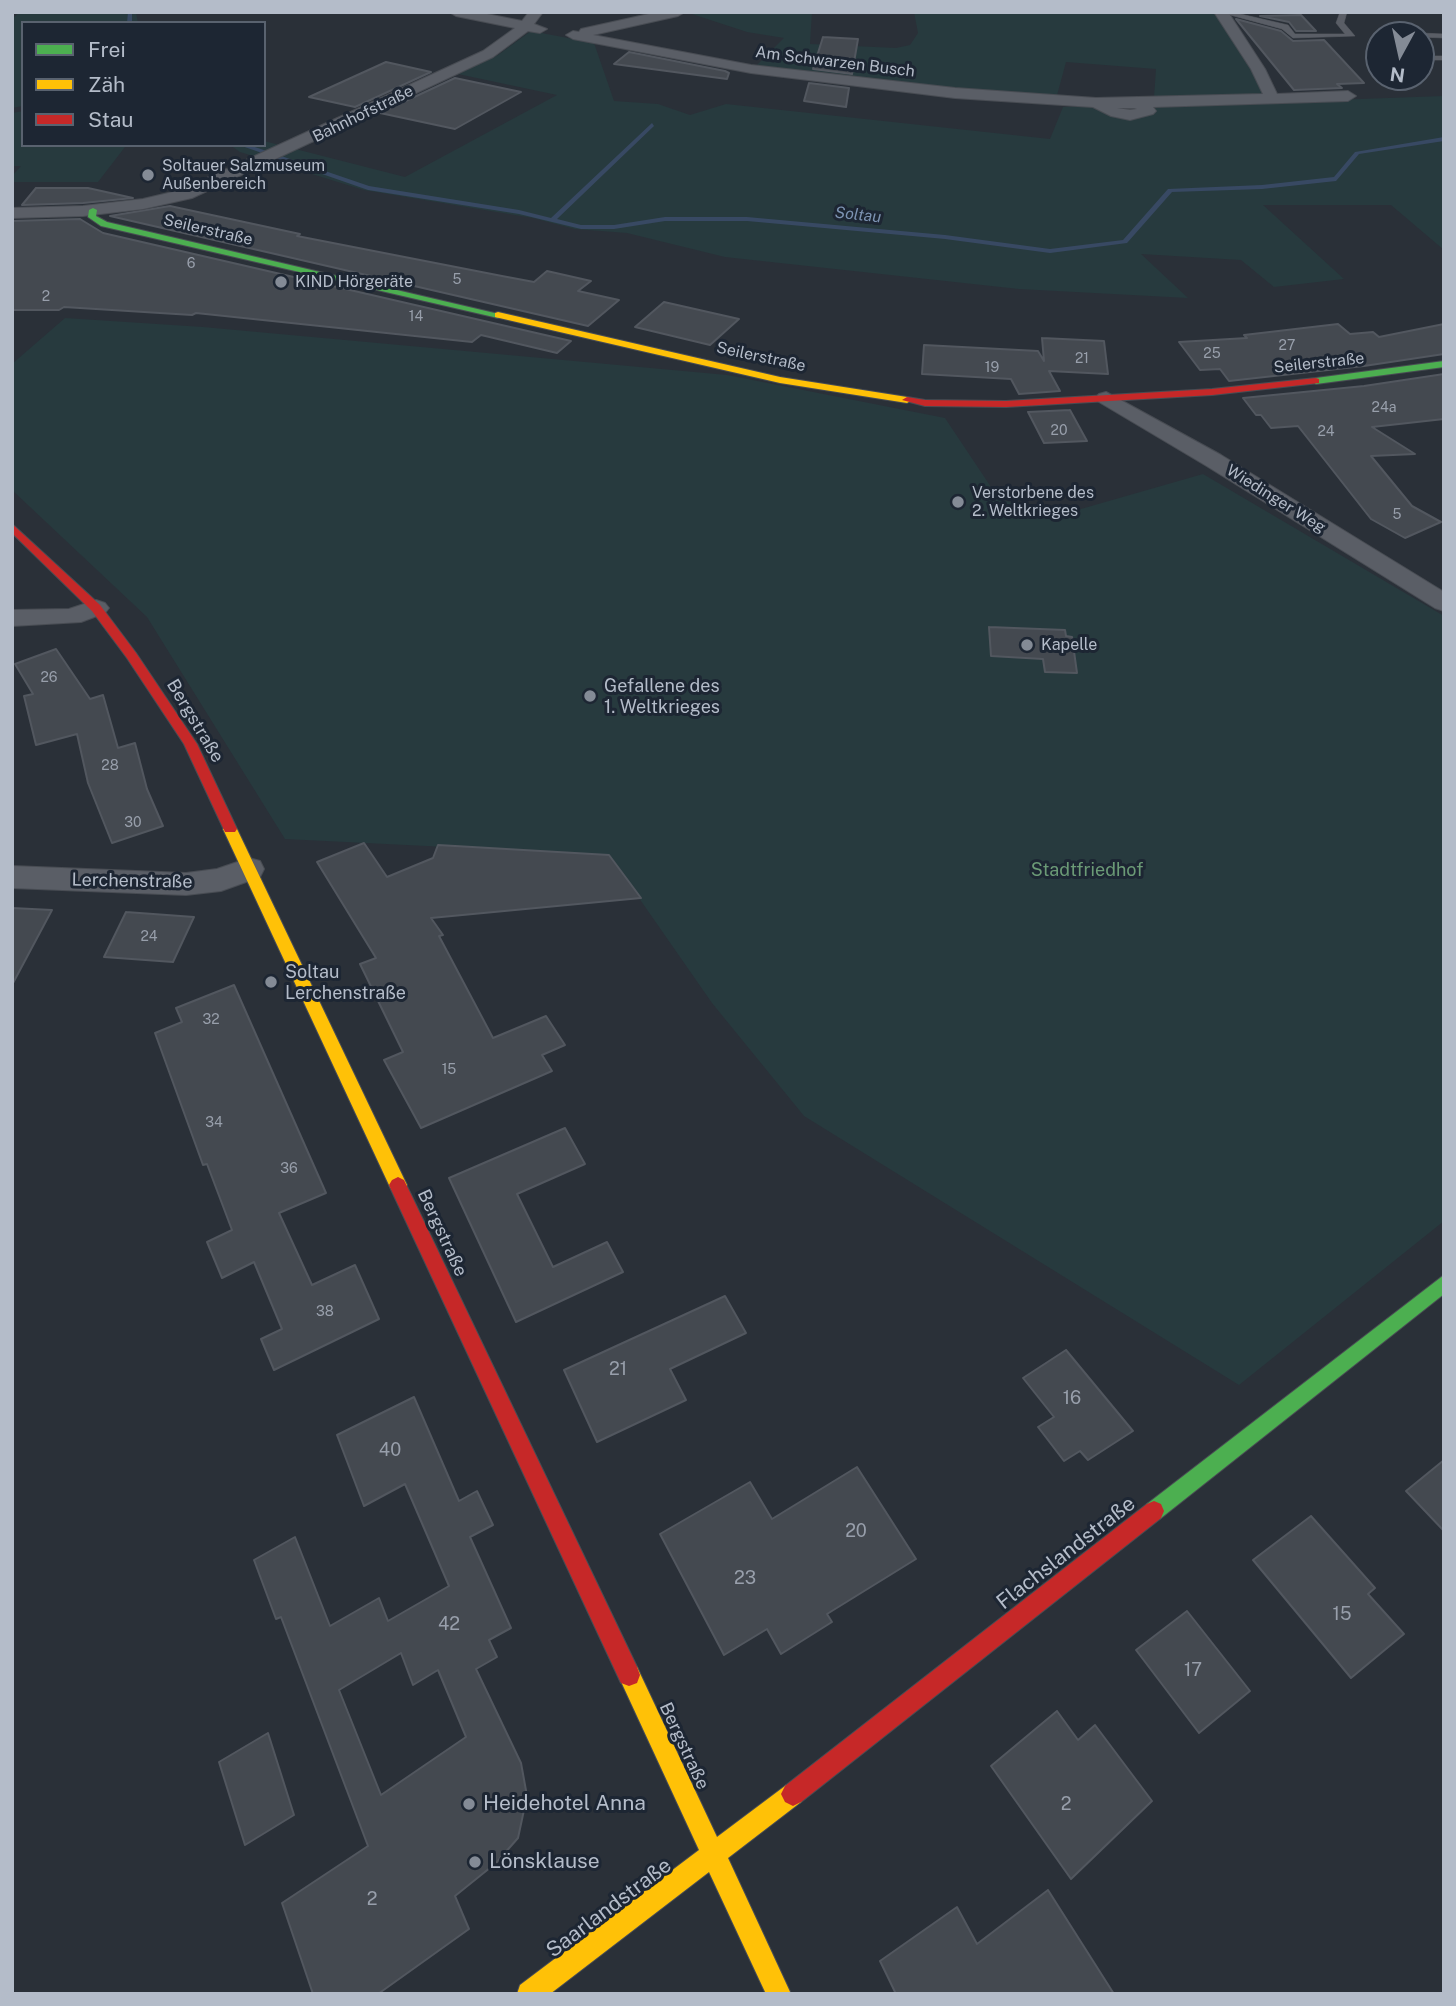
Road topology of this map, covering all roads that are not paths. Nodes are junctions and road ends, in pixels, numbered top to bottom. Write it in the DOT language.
graph roads {
  1 [pos="456,12"];
  2 [pos="536,12"];
  3 [pos="678,12"];
  4 [pos="1222,12"];
  5 [pos="1344,12"];
  6 [pos="526,26"];
  7 [pos="562,33"];
  8 [pos="1348,96"];
  9 [pos="1272,99"];
  10 [pos="93,210"];
  11 [pos="12,213"];
  12 [pos="1444,364"];
  13 [pos="1106,398"];
  14 [pos="12,527"];
  15 [pos="1444,603"];
  16 [pos="96,608"];
  17 [pos="12,618"];
  18 [pos="249,869"];
  19 [pos="12,877"];
  20 [pos="1444,1283"];
  21 [pos="714,1856"];
  22 [pos="529,1994"];
  23 [pos="779,1994"];
  1 -- 6 [label="street, Am Schwarzen Busch"];
  2 -- 6 [label="street, Bahnhofstraße"];
  3 -- 7 [label="street"];
  4 -- 5 [label="lane"];
  4 -- 9 [label="street"];
  6 -- 7 [label="street, Am Schwarzen Busch"];
  6 -- 10 [label="street, Bahnhofstraße"];
  7 -- 9 [label="street, Am Schwarzen Busch"];
  8 -- 9 [label="street, Am Schwarzen Busch"];
  10 -- 11 [label="street, Bahnhofstraße"];
  10 -- 13 [label="street, Seilerstraße"];
  12 -- 13 [label="street, Seilerstraße"];
  13 -- 15 [label="street, Wiedinger Weg"];
  14 -- 16 [label="street, Bergstraße"];
  16 -- 17 [label="street"];
  16 -- 18 [label="street, Bergstraße"];
  18 -- 19 [label="street, Lerchenstraße"];
  18 -- 21 [label="street, Bergstraße"];
  20 -- 21 [label="street, Flachslandstraße"];
  21 -- 22 [label="street, Saarlandstraße"];
  21 -- 23 [label="street, Bergstraße"];
}
